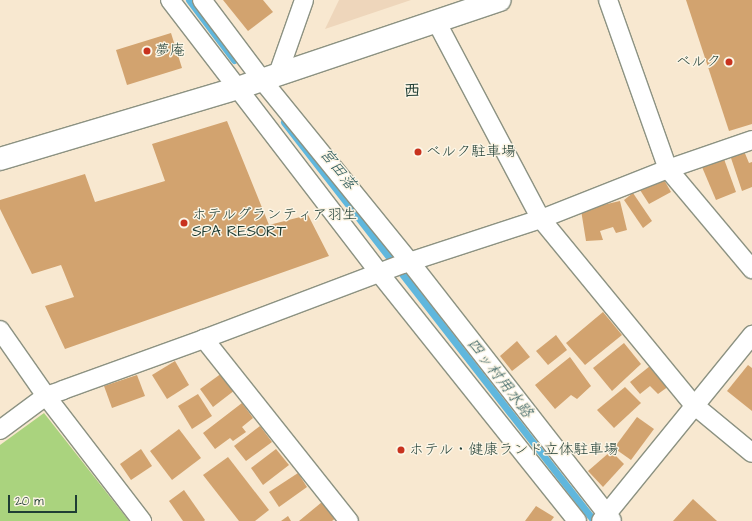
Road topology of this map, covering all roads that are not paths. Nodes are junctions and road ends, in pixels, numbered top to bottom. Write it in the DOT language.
graph roads {
  1 [pos="170,0"];
  2 [pos="202,0"];
  3 [pos="304,0"];
  4 [pos="500,0"];
  5 [pos="608,0"];
  6 [pos="436,22"];
  7 [pos="270,77"];
  8 [pos="238,88"];
  9 [pos="752,140"];
  10 [pos="0,159"];
  11 [pos="668,169"];
  12 [pos="541,219"];
  13 [pos="396,267"];
  14 [pos="752,269"];
  15 [pos="0,330"];
  16 [pos="752,334"];
  17 [pos="204,339"];
  18 [pos="46,396"];
  19 [pos="694,405"];
  20 [pos="0,430"];
  21 [pos="752,453"];
  22 [pos="606,519"];
  23 [pos="142,521"];
  24 [pos="349,521"];
  25 [pos="577,521"];
  1 -- 8 [label="street"];
  2 -- 7 [label="street"];
  3 -- 7 [label="street"];
  4 -- 6 [label="street"];
  5 -- 11 [label="street"];
  6 -- 7 [label="street"];
  6 -- 12 [label="street"];
  7 -- 8 [label="street"];
  7 -- 13 [label="street"];
  8 -- 10 [label="street"];
  8 -- 13 [label="street"];
  9 -- 11 [label="street"];
  11 -- 12 [label="street"];
  11 -- 14 [label="street"];
  12 -- 13 [label="street"];
  12 -- 19 [label="street"];
  13 -- 17 [label="street"];
  13 -- 22 [label="street"];
  13 -- 25 [label="street"];
  15 -- 18 [label="street"];
  16 -- 19 [label="street"];
  17 -- 18 [label="street"];
  17 -- 24 [label="street"];
  18 -- 20 [label="street"];
  18 -- 23 [label="street"];
  19 -- 21 [label="street"];
  19 -- 22 [label="street"];
}
